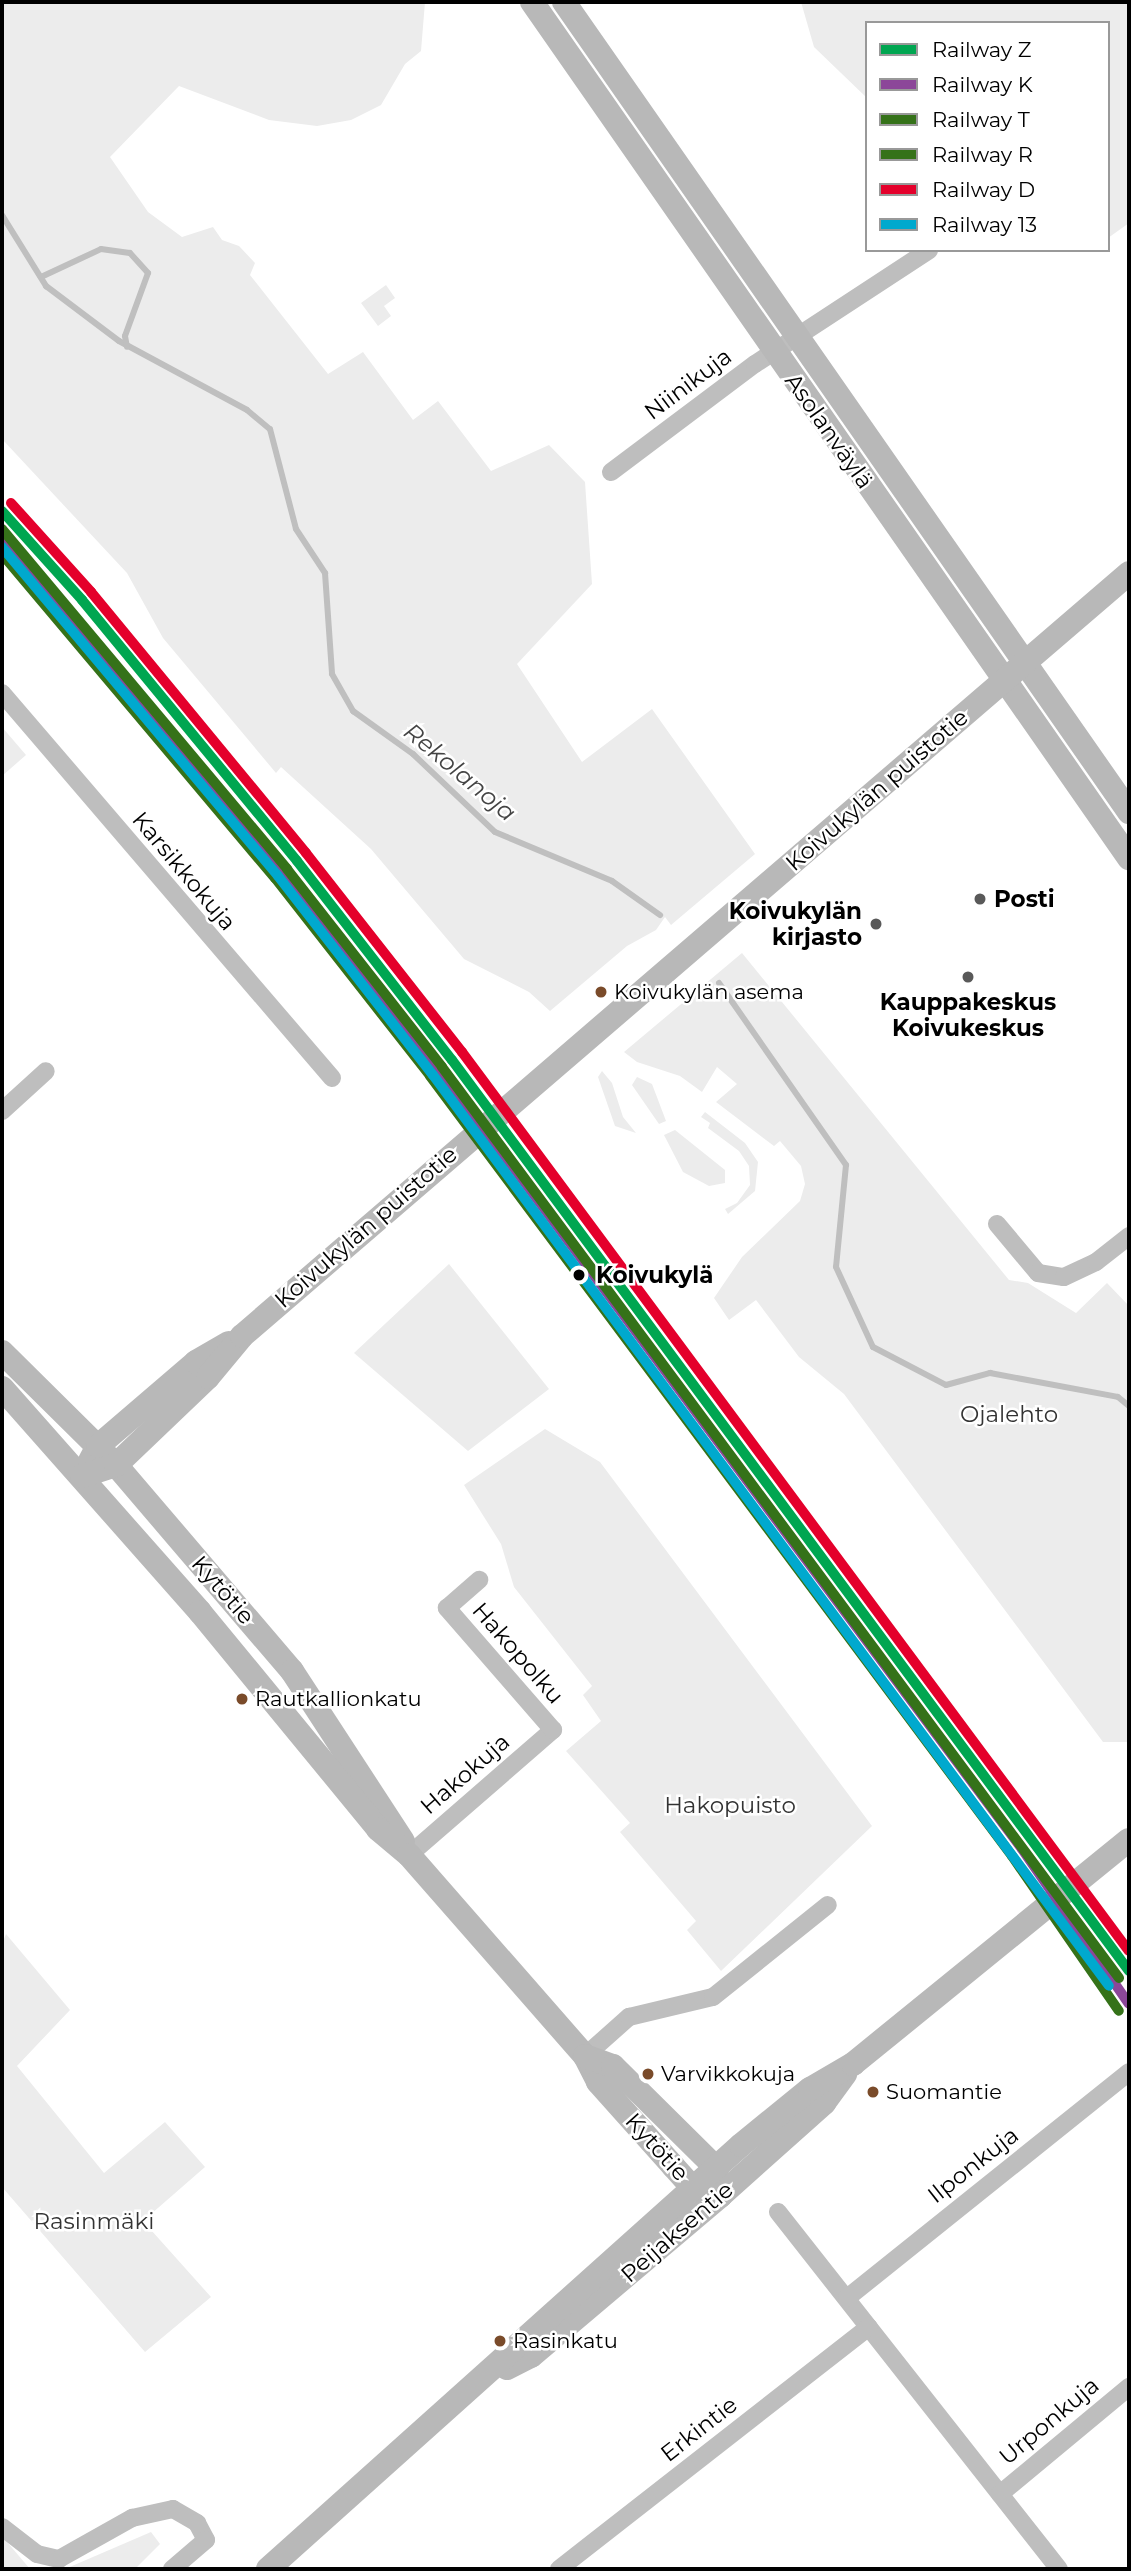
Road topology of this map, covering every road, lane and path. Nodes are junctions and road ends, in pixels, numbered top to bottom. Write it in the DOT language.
graph roads {
  1 [pos="531,2"];
  2 [pos="564,2"];
  3 [pos="926,252"];
  4 [pos="798,339"];
  5 [pos="774,354"];
  6 [pos="611,472"];
  7 [pos="1129,573"];
  8 [pos="1025,663"];
  9 [pos="1004,681"];
  10 [pos="2,693"];
  11 [pos="1129,812"];
  12 [pos="1129,858"];
  13 [pos="46,1071"];
  14 [pos="332,1078"];
  15 [pos="2,1111"];
  16 [pos="996,1224"];
  17 [pos="1129,1236"];
  18 [pos="242,1336"];
  19 [pos="2,1352"];
  20 [pos="2,1388"];
  21 [pos="98,1446"];
  22 [pos="116,1465"];
  23 [pos="82,1476"];
  24 [pos="479,1580"];
  25 [pos="553,1731"];
  26 [pos="1129,1840"];
  27 [pos="409,1855"];
  28 [pos="828,1905"];
  29 [pos="585,2056"];
  30 [pos="849,2067"];
  31 [pos="1129,2072"];
  32 [pos="716,2168"];
  33 [pos="694,2189"];
  34 [pos="720,2196"];
  35 [pos="778,2212"];
  36 [pos="847,2298"];
  37 [pos="869,2327"];
  38 [pos="488,2377"];
  39 [pos="1129,2386"];
  40 [pos="1000,2494"];
  41 [pos="2,2527"];
  42 [pos="172,2569"];
  43 [pos="268,2569"];
  44 [pos="559,2569"];
  45 [pos="1059,2569"];
  1 -- 5 [label="main road, Asolanväylä"];
  2 -- 4 [label="main road, Asolanväylä"];
  3 -- 4 [label="street, Niinikuja"];
  4 -- 5 [label="street, Niinikuja"];
  4 -- 8 [label="main road, Asolanväylä"];
  5 -- 6 [label="street, Niinikuja"];
  5 -- 9 [label="main road, Asolanväylä"];
  7 -- 8 [label="main road, Koivukylän puistotie"];
  8 -- 9 [label="main road, Koivukylän puistotie"];
  8 -- 11 [label="main road, Asolanväylä"];
  9 -- 12 [label="main road, Asolanväylä"];
  9 -- 18 [label="main road, Koivukylän puistotie"];
  10 -- 14 [label="street, Karsikkokuja"];
  13 -- 15 [label="street"];
  16 -- 17 [label="street"];
  18 -- 21 [label="main road, Koivukylän puistotie"];
  18 -- 22 [label="main road, Koivukylän puistotie"];
  19 -- 21 [label="main road, Kytötie"];
  20 -- 23 [label="main road, Kytötie"];
  21 -- 22 [label="main road, Kytötie"];
  21 -- 23 [label="main road, Koivukylän puistotie"];
  22 -- 23 [label="main road, Koivukylän puistotie"];
  22 -- 27 [label="main road, Kytötie"];
  23 -- 27 [label="main road, Kytötie"];
  24 -- 25 [label="street, Hakopolku"];
  25 -- 27 [label="street, Hakokuja"];
  26 -- 30 [label="main road, Peijaksentie"];
  27 -- 29 [label="main road, Kytötie"];
  28 -- 29 [label="street"];
  29 -- 32 [label="main road, Kytötie"];
  29 -- 33 [label="main road, Kytötie"];
  30 -- 32 [label="main road, Peijaksentie"];
  30 -- 34 [label="main road, Peijaksentie"];
  31 -- 36 [label="street, Ilponkuja"];
  32 -- 33 [label="main road, Peijaksentie"];
  32 -- 34 [label="main road, Kytötie"];
  33 -- 34 [label="main road, Kytötie"];
  33 -- 38 [label="main road, Peijaksentie"];
  34 -- 38 [label="main road, Peijaksentie"];
  35 -- 36 [label="street"];
  36 -- 37 [label="street"];
  37 -- 40 [label="street"];
  37 -- 44 [label="street, Erkintie"];
  38 -- 43 [label="main road, Peijaksentie"];
  39 -- 40 [label="street, Urponkuja"];
  40 -- 45 [label="street"];
  41 -- 42 [label="street"];
}
